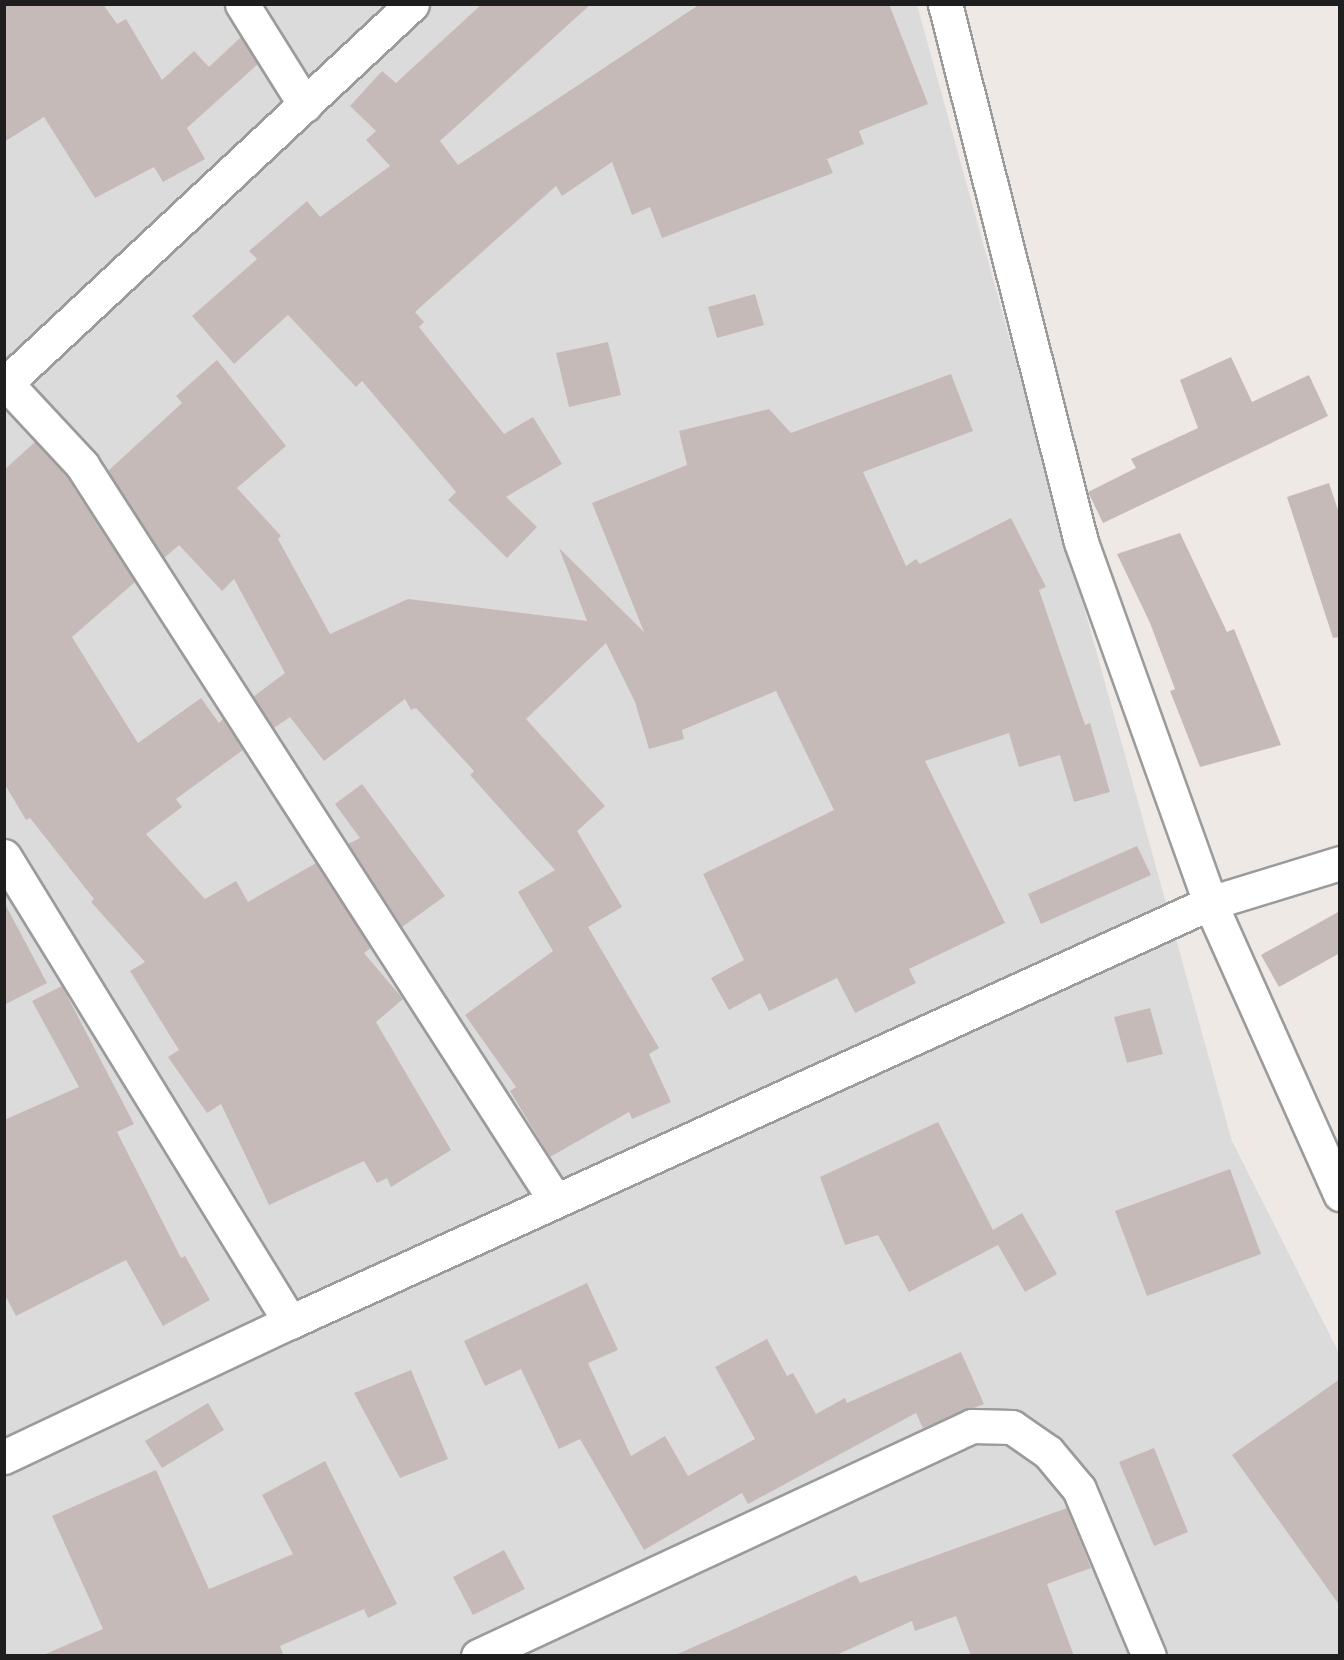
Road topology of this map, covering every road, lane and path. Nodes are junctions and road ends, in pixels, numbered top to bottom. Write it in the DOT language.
graph roads {
  1 [pos="242,4"];
  2 [pos="412,4"];
  3 [pos="945,4"];
  4 [pos="305,105"];
  5 [pos="5,383"];
  6 [pos="4,856"];
  7 [pos="1340,863"];
  8 [pos="1210,903"];
  9 [pos="1340,1194"];
  10 [pos="555,1200"];
  11 [pos="290,1322"];
  12 [pos="4,1457"];
  13 [pos="478,1656"];
  14 [pos="1149,1656"];
  1 -- 4 [label="street"];
  2 -- 4 [label="street"];
  3 -- 8 [label="street"];
  4 -- 5 [label="street"];
  5 -- 10 [label="street"];
  6 -- 11 [label="street"];
  7 -- 8 [label="street"];
  8 -- 9 [label="street"];
  8 -- 10 [label="street"];
  10 -- 11 [label="street"];
  11 -- 12 [label="street"];
  13 -- 14 [label="street"];
}
